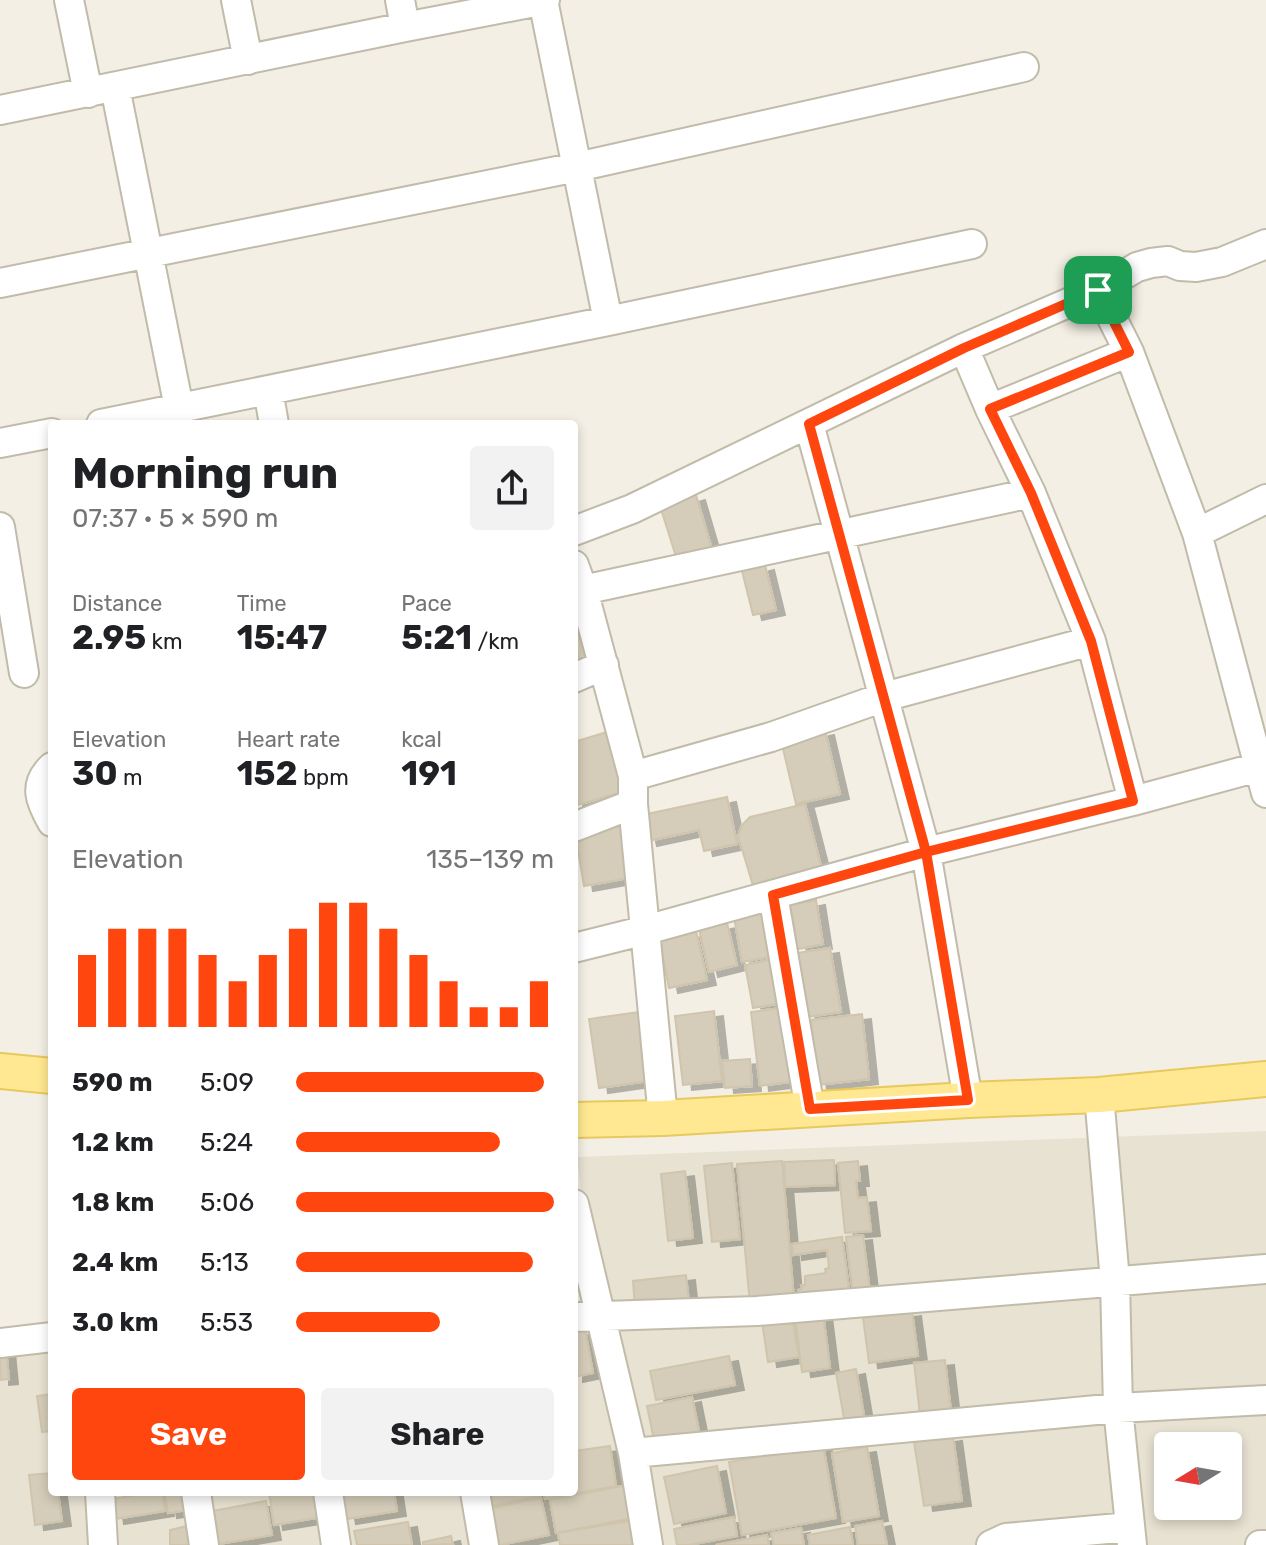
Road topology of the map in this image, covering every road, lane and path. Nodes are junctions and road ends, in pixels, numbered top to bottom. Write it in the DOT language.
graph roads {
  1 [pos="69,0"];
  2 [pos="236,0"];
  3 [pos="544,0"];
  4 [pos="402,13"];
  5 [pos="248,60"];
  6 [pos="1024,67"];
  7 [pos="102,90"];
  8 [pos="0,110"];
  9 [pos="577,167"];
  10 [pos="972,244"];
  11 [pos="1266,244"];
  12 [pos="149,253"];
  13 [pos="0,283"];
  14 [pos="1098,290"];
  15 [pos="608,321"];
  16 [pos="964,348"];
  17 [pos="1129,352"];
  18 [pos="268,390"];
  19 [pos="179,408"];
  20 [pos="990,409"];
  21 [pos="126,420"];
  22 [pos="273,420"];
  23 [pos="809,424"];
  24 [pos="48,434"];
  25 [pos="0,443"];
  26 [pos="1031,493"];
  27 [pos="1266,499"];
  28 [pos="0,527"];
  29 [pos="578,529"];
  30 [pos="1197,533"];
  31 [pos="839,534"];
  32 [pos="578,578"];
  33 [pos="1091,641"];
  34 [pos="604,665"];
  35 [pos="24,673"];
  36 [pos="578,676"];
  37 [pos="884,697"];
  38 [pos="48,771"];
  39 [pos="1263,775"];
  40 [pos="633,776"];
  41 [pos="1133,801"];
  42 [pos="633,804"];
  43 [pos="48,813"];
  44 [pos="578,825"];
  45 [pos="926,852"];
  46 [pos="773,895"];
  47 [pos="646,930"];
  48 [pos="578,947"];
  49 [pos="0,1071"];
  50 [pos="48,1076"];
  51 [pos="1266,1079"];
  52 [pos="1099,1095"];
  53 [pos="968,1100"];
  54 [pos="810,1109"];
  55 [pos="663,1118"];
  56 [pos="578,1120"];
  57 [pos="578,1236"];
  58 [pos="1266,1269"];
  59 [pos="1115,1281"];
  60 [pos="588,1316"];
  61 [pos="48,1337"];
  62 [pos="0,1343"];
  63 [pos="1266,1400"];
  64 [pos="1118,1408"];
  65 [pos="633,1453"];
  66 [pos="100,1496"];
  67 [pos="197,1496"];
  68 [pos="329,1496"];
  69 [pos="476,1496"];
  70 [pos="1131,1536"];
  71 [pos="103,1545"];
  72 [pos="204,1545"];
  73 [pos="336,1545"];
  74 [pos="484,1545"];
  75 [pos="648,1545"];
  76 [pos="991,1545"];
  77 [pos="1260,1545"];
  78 [pos="1266,1545"];
  1 -- 7 [label="street"];
  2 -- 5 [label="street"];
  3 -- 4 [label="street"];
  3 -- 9 [label="street"];
  4 -- 5 [label="street"];
  5 -- 7 [label="street"];
  6 -- 9 [label="street"];
  7 -- 8 [label="street"];
  7 -- 12 [label="street"];
  9 -- 12 [label="street"];
  9 -- 15 [label="street"];
  10 -- 15 [label="street"];
  11 -- 14 [label="street"];
  12 -- 13 [label="street"];
  12 -- 19 [label="street"];
  14 -- 16 [label="street"];
  14 -- 17 [label="street"];
  15 -- 18 [label="street"];
  16 -- 20 [label="street"];
  16 -- 23 [label="street"];
  17 -- 20 [label="street"];
  17 -- 30 [label="street"];
  18 -- 19 [label="street"];
  18 -- 22 [label="street"];
  19 -- 21 [label="street"];
  20 -- 26 [label="street"];
  23 -- 29 [label="street"];
  23 -- 31 [label="street"];
  24 -- 25 [label="street"];
  26 -- 31 [label="street"];
  26 -- 33 [label="street"];
  27 -- 30 [label="street"];
  28 -- 35 [label="street"];
  30 -- 39 [label="street"];
  31 -- 32 [label="street"];
  31 -- 37 [label="street"];
  32 -- 34 [label="street"];
  33 -- 37 [label="street"];
  33 -- 41 [label="street"];
  34 -- 36 [label="street"];
  34 -- 40 [label="street"];
  37 -- 40 [label="street"];
  37 -- 45 [label="street"];
  38 -- 43 [label="street"];
  39 -- 41 [label="street"];
  40 -- 42 [label="street"];
  41 -- 45 [label="street"];
  42 -- 44 [label="street"];
  42 -- 47 [label="street"];
  45 -- 46 [label="street"];
  45 -- 53 [label="street"];
  46 -- 47 [label="street"];
  46 -- 54 [label="street"];
  47 -- 48 [label="street"];
  47 -- 55 [label="street"];
  49 -- 50 [label="main road"];
  51 -- 52 [label="main road"];
  52 -- 53 [label="main road"];
  52 -- 59 [label="street"];
  53 -- 54 [label="main road"];
  54 -- 55 [label="main road"];
  55 -- 56 [label="main road"];
  57 -- 60 [label="street"];
  58 -- 59 [label="street"];
  59 -- 60 [label="street"];
  59 -- 64 [label="street"];
  60 -- 65 [label="street"];
  61 -- 62 [label="street"];
  63 -- 64 [label="street"];
  64 -- 65 [label="street"];
  64 -- 70 [label="street"];
  65 -- 75 [label="street"];
  66 -- 71 [label="street"];
  67 -- 72 [label="street"];
  68 -- 73 [label="street"];
  69 -- 74 [label="street"];
  70 -- 76 [label="street"];
  77 -- 78 [label="street"];
}
